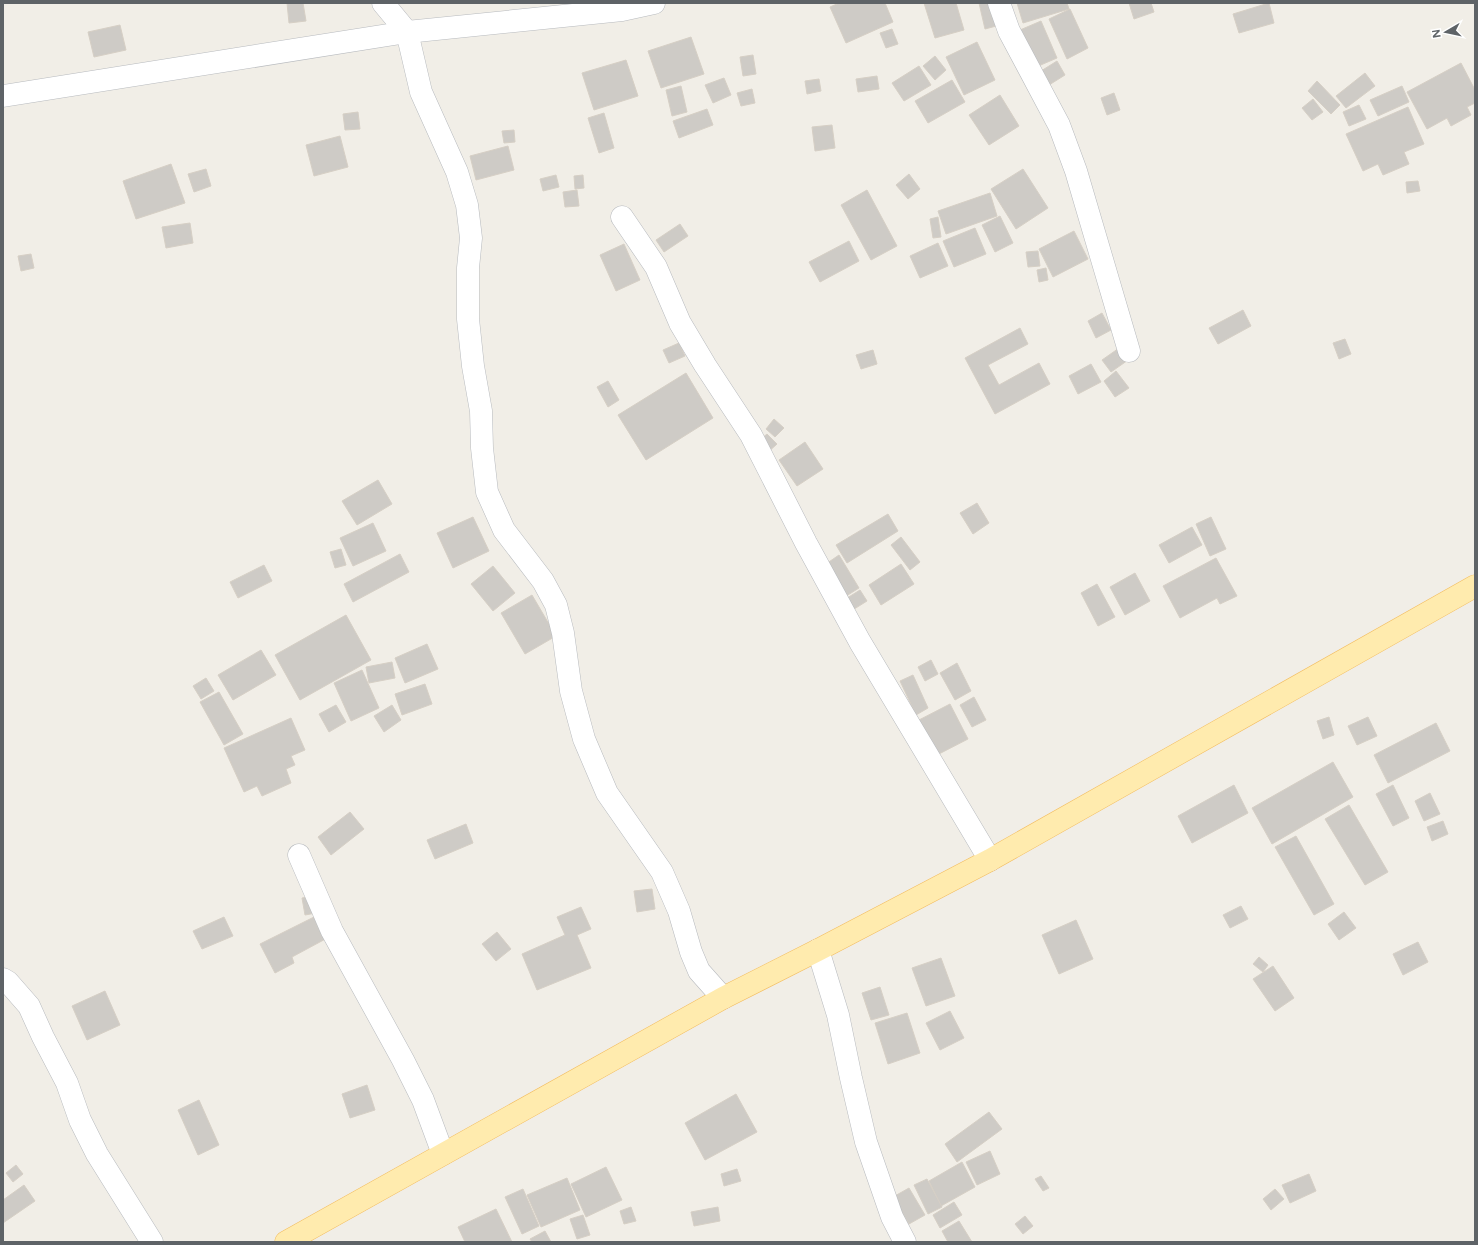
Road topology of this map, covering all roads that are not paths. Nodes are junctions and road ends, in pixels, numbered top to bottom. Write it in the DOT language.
graph roads {
  1 [pos="383,3"];
  2 [pos="654,3"];
  3 [pos="999,3"];
  4 [pos="588,8"];
  5 [pos="407,32"];
  6 [pos="3,96"];
  7 [pos="622,217"];
  8 [pos="1129,351"];
  9 [pos="1475,586"];
  10 [pos="299,854"];
  11 [pos="990,860"];
  12 [pos="818,950"];
  13 [pos="3,979"];
  14 [pos="723,998"];
  15 [pos="443,1154"];
  16 [pos="152,1242"];
  17 [pos="286,1242"];
  18 [pos="905,1242"];
  1 -- 5 [label="street"];
  2 -- 4 [label="street"];
  3 -- 8 [label="street"];
  4 -- 5 [label="street"];
  5 -- 6 [label="street"];
  5 -- 14 [label="street"];
  7 -- 11 [label="street"];
  9 -- 11 [label="main road"];
  10 -- 15 [label="street"];
  11 -- 12 [label="main road"];
  12 -- 14 [label="main road"];
  12 -- 18 [label="street"];
  13 -- 16 [label="street"];
  14 -- 15 [label="main road"];
  15 -- 17 [label="main road"];
}
